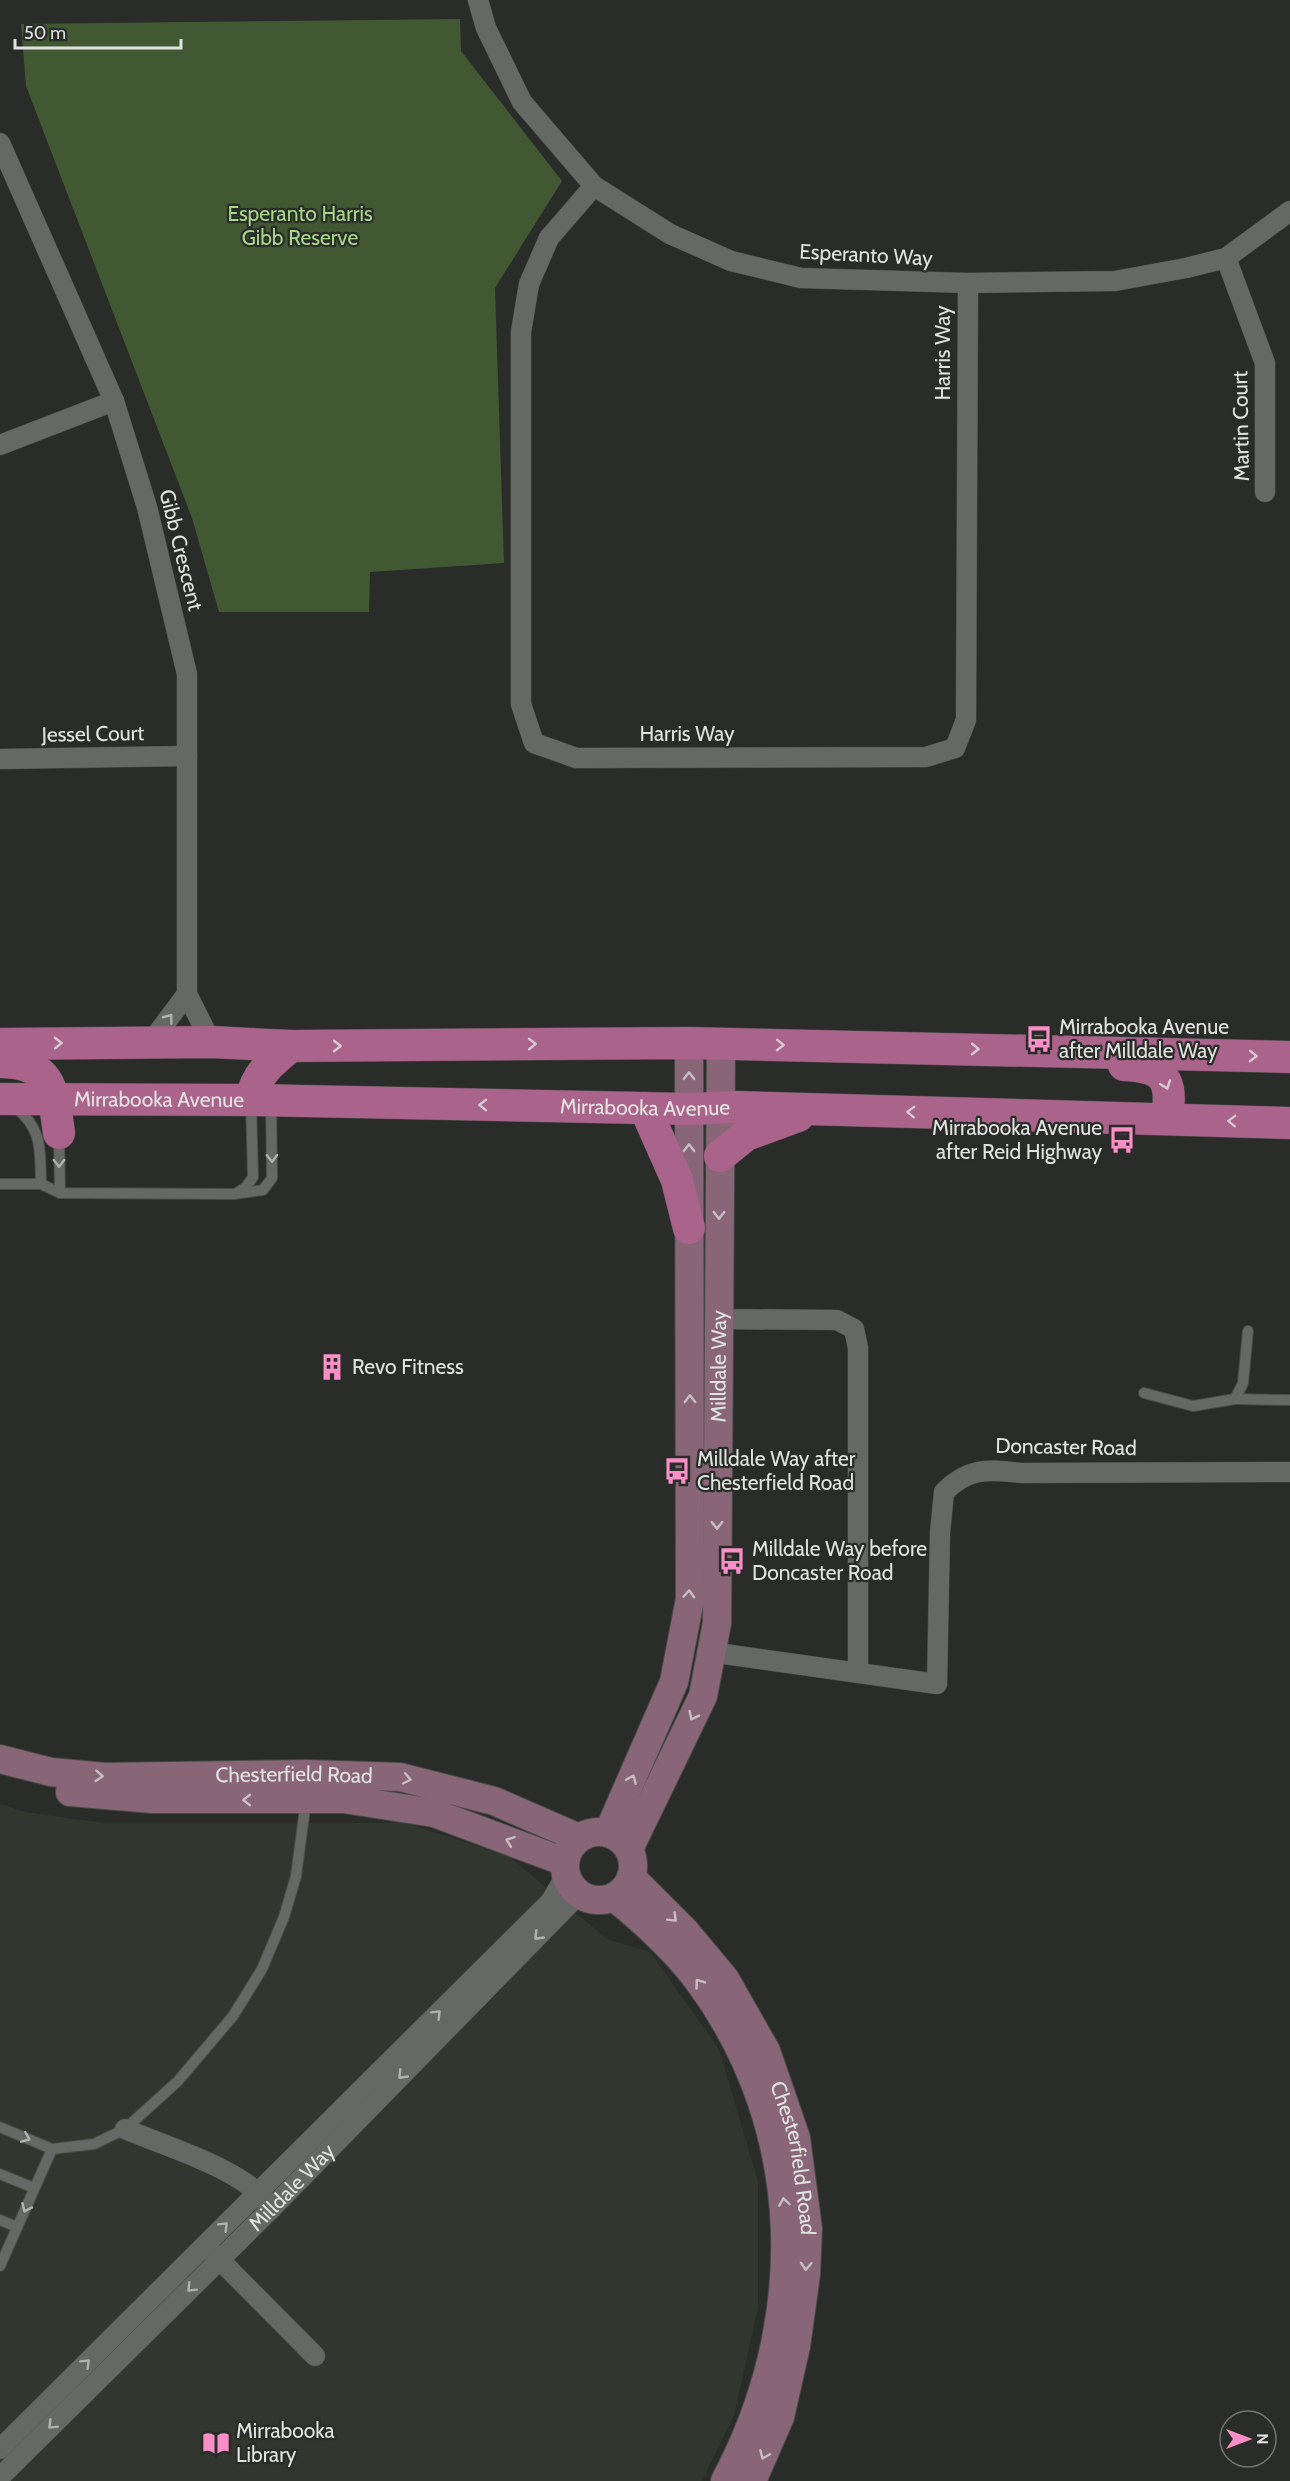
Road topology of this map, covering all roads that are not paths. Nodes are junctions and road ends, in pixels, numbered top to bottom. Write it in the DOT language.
graph roads {
  1 [pos="477,0"];
  2 [pos="0,144"];
  3 [pos="594,186"];
  4 [pos="1290,211"];
  5 [pos="1226,258"];
  6 [pos="968,283"];
  7 [pos="114,401"];
  8 [pos="0,445"];
  9 [pos="1265,492"];
  10 [pos="187,756"];
  11 [pos="0,759"];
  12 [pos="187,994"];
  13 [pos="211,1041"];
  14 [pos="151,1042"];
  15 [pos="689,1043"];
  16 [pos="0,1044"];
  17 [pos="721,1044"];
  18 [pos="291,1046"];
  19 [pos="1013,1050"];
  20 [pos="1290,1056"];
  21 [pos="0,1062"];
  22 [pos="2,1099"];
  23 [pos="261,1100"];
  24 [pos="720,1107"];
  25 [pos="645,1108"];
  26 [pos="689,1109"];
  27 [pos="826,1110"];
  28 [pos="68,1111"];
  29 [pos="1167,1119"];
  30 [pos="1290,1123"];
  31 [pos="720,1156"];
  32 [pos="0,1184"];
  33 [pos="41,1184"];
  34 [pos="60,1193"];
  35 [pos="234,1194"];
  36 [pos="689,1228"];
  37 [pos="718,1319"];
  38 [pos="1248,1331"];
  39 [pos="1144,1393"];
  40 [pos="1235,1399"];
  41 [pos="1290,1400"];
  42 [pos="1290,1472"];
  43 [pos="710,1652"];
  44 [pos="858,1672"];
  45 [pos="0,1760"];
  46 [pos="0,1778"];
  47 [pos="306,1787"];
  48 [pos="579,1838"];
  49 [pos="619,1841"];
  50 [pos="570,1877"];
  51 [pos="623,1887"];
  52 [pos="0,2127"];
  53 [pos="125,2129"];
  54 [pos="52,2149"];
  55 [pos="0,2174"];
  56 [pos="34,2188"];
  57 [pos="258,2192"];
  58 [pos="272,2208"];
  59 [pos="0,2220"];
  60 [pos="17,2227"];
  61 [pos="205,2245"];
  62 [pos="219,2260"];
  63 [pos="0,2265"];
  64 [pos="315,2356"];
  65 [pos="778,2377"];
  66 [pos="0,2449"];
  67 [pos="0,2477"];
  68 [pos="725,2481"];
  69 [pos="752,2481"];
  1 -- 3 [label="street, Esperanto Way"];
  2 -- 7 [label="street, Gibb Crescent"];
  3 -- 6 [label="street, Esperanto Way"];
  3 -- 6 [label="street, Harris Way"];
  4 -- 5 [label="street, Esperanto Way"];
  5 -- 6 [label="street, Esperanto Way"];
  5 -- 9 [label="street, Martin Court"];
  7 -- 8 [label="street"];
  7 -- 10 [label="street, Gibb Crescent"];
  10 -- 11 [label="street, Jessel Court"];
  10 -- 12 [label="street, Gibb Crescent"];
  12 -- 13 [label="street, Gibb Crescent"];
  14 -- 12 [label="street, one-way"];
  13 -- 14 [label="main road"];
  13 -- 18 [label="main road"];
  16 -- 14 [label="main road, one-way"];
  15 -- 17 [label="main road"];
  18 -- 15 [label="main road, one-way"];
  26 -- 15 [label="street, Milldale Way, one-way"];
  17 -- 19 [label="main road, one-way"];
  17 -- 24 [label="street, Milldale Way"];
  18 -- 23 [label="main road"];
  19 -- 20 [label="main road, one-way"];
  19 -- 29 [label="main road, one-way"];
  21 -- 28 [label="main road"];
  22 -- 28 [label="main road, Mirrabooka Avenue"];
  22 -- 33 [label="lane"];
  25 -- 23 [label="main road, Mirrabooka Avenue, one-way"];
  23 -- 28 [label="main road, Mirrabooka Avenue"];
  23 -- 35 [label="lane"];
  23 -- 35 [label="lane, one-way"];
  24 -- 26 [label="main road, Mirrabooka Avenue"];
  24 -- 27 [label="main road, Mirrabooka Avenue"];
  24 -- 31 [label="street, Milldale Way"];
  25 -- 26 [label="main road, Mirrabooka Avenue"];
  25 -- 36 [label="main road"];
  36 -- 26 [label="street, Milldale Way, one-way"];
  29 -- 27 [label="main road, Mirrabooka Avenue, one-way"];
  27 -- 31 [label="main road"];
  28 -- 34 [label="lane, one-way"];
  30 -- 29 [label="main road, Mirrabooka Avenue, one-way"];
  31 -- 37 [label="street, Milldale Way, one-way"];
  32 -- 33 [label="lane"];
  33 -- 34 [label="lane"];
  34 -- 35 [label="lane"];
  49 -- 36 [label="street, Milldale Way, one-way"];
  37 -- 43 [label="street, Milldale Way, one-way"];
  37 -- 44 [label="street"];
  38 -- 40 [label="lane"];
  39 -- 40 [label="lane"];
  40 -- 41 [label="lane"];
  42 -- 44 [label="street, Doncaster Road"];
  43 -- 44 [label="street, Doncaster Road"];
  43 -- 49 [label="street, Milldale Way, one-way"];
  45 -- 47 [label="street, Chesterfield Road, one-way"];
  47 -- 46 [label="street, Chesterfield Road, one-way"];
  47 -- 48 [label="street, Chesterfield Road, one-way"];
  50 -- 47 [label="street, Chesterfield Road, one-way"];
  47 -- 53 [label="lane"];
  48 -- 49 [label="street"];
  48 -- 50 [label="street"];
  49 -- 51 [label="street"];
  50 -- 51 [label="street"];
  57 -- 50 [label="street, Milldale Way, one-way"];
  50 -- 58 [label="street, Milldale Way, one-way"];
  51 -- 65 [label="street, Chesterfield Road"];
  52 -- 54 [label="lane, one-way"];
  53 -- 54 [label="lane"];
  53 -- 57 [label="street"];
  54 -- 56 [label="lane"];
  55 -- 56 [label="lane"];
  56 -- 60 [label="lane, one-way"];
  57 -- 58 [label="street"];
  61 -- 57 [label="street, Milldale Way, one-way"];
  58 -- 62 [label="street, Milldale Way"];
  59 -- 60 [label="lane"];
  60 -- 63 [label="lane"];
  61 -- 62 [label="street"];
  66 -- 61 [label="street, Milldale Way, one-way"];
  62 -- 64 [label="street"];
  62 -- 67 [label="street, Milldale Way, one-way"];
  65 -- 68 [label="street, Chesterfield Road"];
  65 -- 69 [label="street, Chesterfield Road, one-way"];
}
